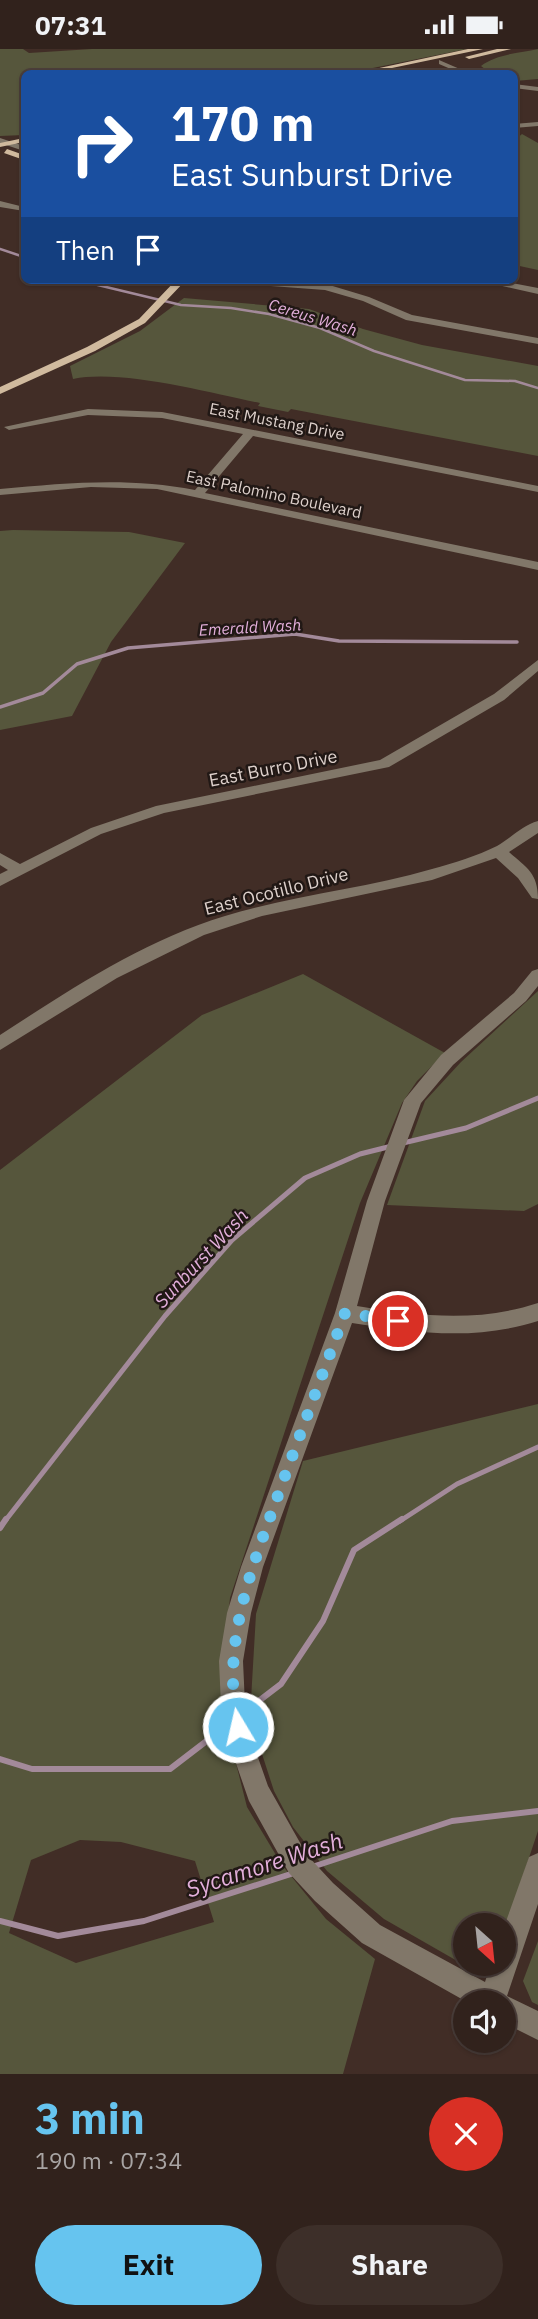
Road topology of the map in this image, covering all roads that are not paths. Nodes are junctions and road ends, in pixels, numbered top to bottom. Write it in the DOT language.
graph roads {
  1 [pos="479,49"];
  2 [pos="488,49"];
  3 [pos="507,49"];
  4 [pos="466,57"];
  5 [pos="442,62"];
  6 [pos="375,70"];
  7 [pos="403,70"];
  8 [pos="459,70"];
  9 [pos="476,70"];
  10 [pos="518,86"];
  11 [pos="538,89"];
  12 [pos="538,124"];
  13 [pos="518,126"];
  14 [pos="0,140"];
  15 [pos="21,146"];
  16 [pos="3,148"];
  17 [pos="21,157"];
  18 [pos="0,204"];
  19 [pos="21,208"];
  20 [pos="177,284"];
  21 [pos="296,284"];
  22 [pos="502,284"];
  23 [pos="538,291"];
  24 [pos="538,341"];
  25 [pos="0,391"];
  26 [pos="9,427"];
  27 [pos="251,432"];
  28 [pos="538,489"];
  29 [pos="0,492"];
  30 [pos="198,494"];
  31 [pos="538,566"];
  32 [pos="538,664"];
  33 [pos="538,827"];
  34 [pos="498,851"];
  35 [pos="0,857"];
  36 [pos="19,870"];
  37 [pos="0,881"];
  38 [pos="538,894"];
  39 [pos="538,975"];
  40 [pos="0,1044"];
  41 [pos="538,1312"];
  42 [pos="345,1313"];
  43 [pos="538,1866"];
  44 [pos="471,1990"];
  45 [pos="497,1990"];
  46 [pos="516,2014"];
  47 [pos="538,2026"];
  1 -- 6 [label="main road"];
  2 -- 5 [label="main road"];
  3 -- 4 [label="main road"];
  4 -- 5 [label="main road"];
  4 -- 9 [label="street"];
  5 -- 7 [label="main road"];
  5 -- 8 [label="street"];
  10 -- 11 [label="street"];
  12 -- 13 [label="street"];
  14 -- 16 [label="street"];
  15 -- 16 [label="main road"];
  16 -- 17 [label="main road"];
  18 -- 19 [label="street"];
  20 -- 25 [label="main road"];
  21 -- 24 [label="street"];
  22 -- 23 [label="street"];
  26 -- 27 [label="street, East Mustang Drive"];
  27 -- 28 [label="street, East Mustang Drive"];
  27 -- 30 [label="street"];
  29 -- 30 [label="street, East Palomino Boulevard"];
  30 -- 31 [label="street, East Palomino Boulevard"];
  32 -- 36 [label="street, East Burro Drive"];
  33 -- 34 [label="street, East Ocotillo Drive"];
  34 -- 38 [label="street"];
  34 -- 40 [label="street, East Ocotillo Drive"];
  35 -- 36 [label="street"];
  36 -- 37 [label="street, East Burro Drive"];
  39 -- 42 [label="street"];
  41 -- 42 [label="street"];
  42 -- 44 [label="street"];
  43 -- 45 [label="street"];
  46 -- 47 [label="street"];
}
